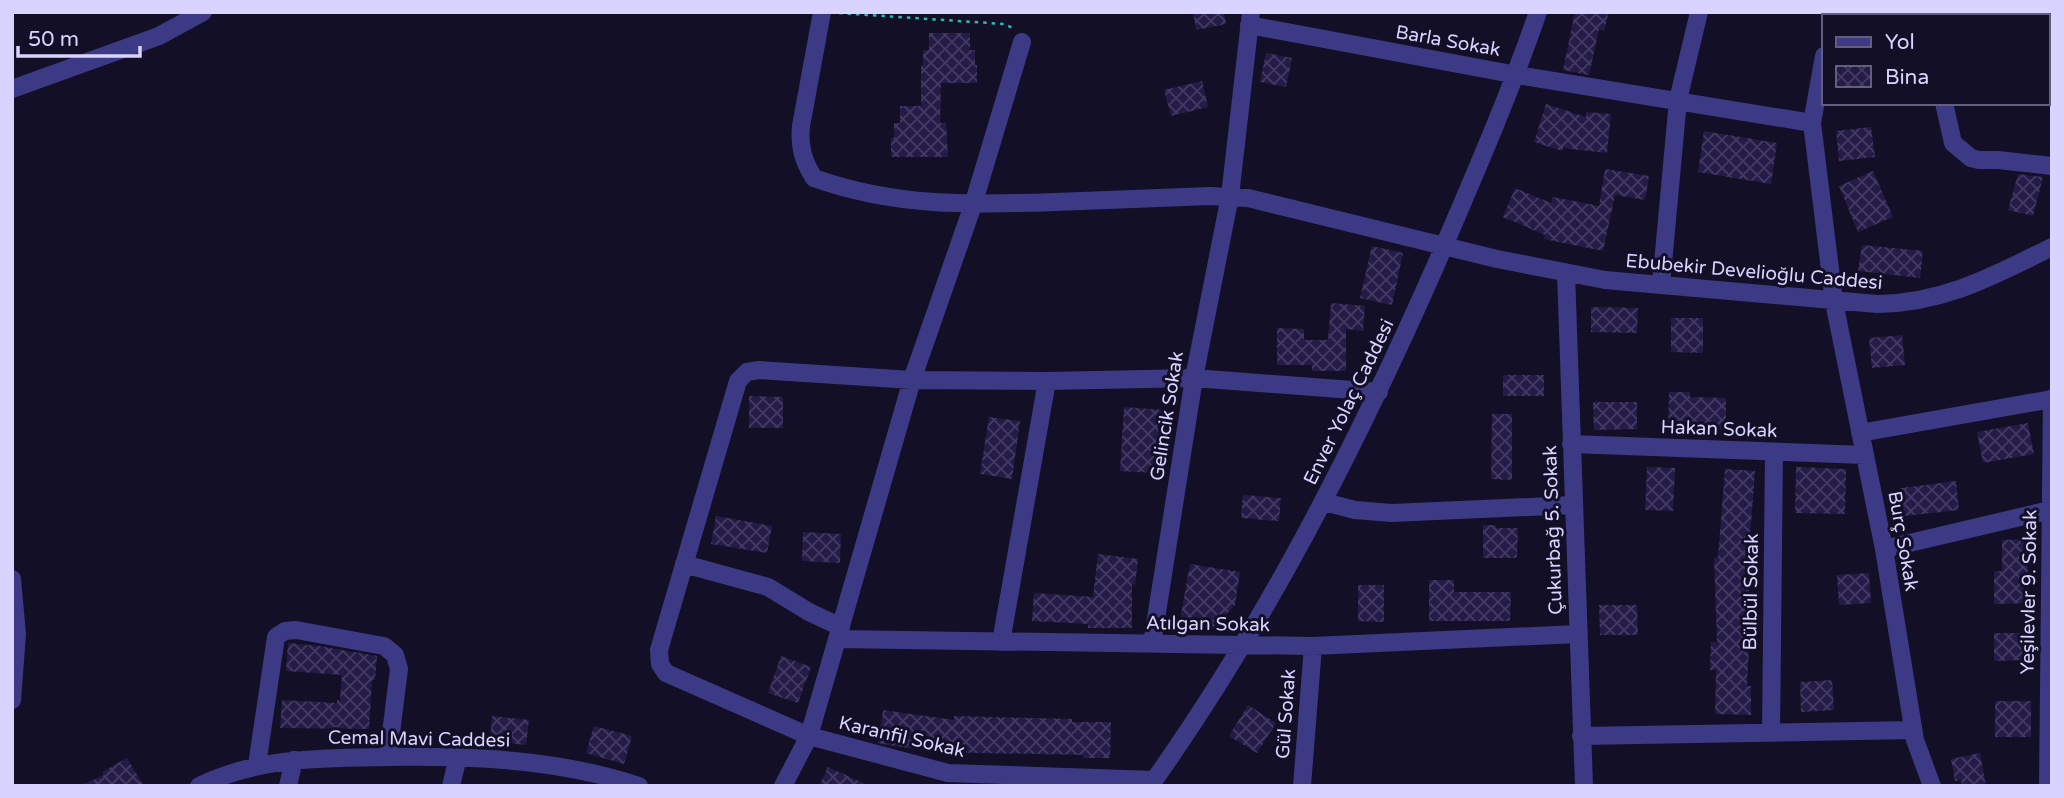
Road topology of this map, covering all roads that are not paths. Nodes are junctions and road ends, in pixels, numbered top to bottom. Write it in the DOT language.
graph roads {
  1 [pos="203,12"];
  2 [pos="822,12"];
  3 [pos="1538,12"];
  4 [pos="1699,12"];
  5 [pos="1250,19"];
  6 [pos="1023,42"];
  7 [pos="1822,67"];
  8 [pos="1517,75"];
  9 [pos="12,89"];
  10 [pos="1678,100"];
  11 [pos="1944,105"];
  12 [pos="1812,123"];
  13 [pos="2052,166"];
  14 [pos="1230,196"];
  15 [pos="973,205"];
  16 [pos="1444,246"];
  17 [pos="2052,247"];
  18 [pos="1566,273"];
  19 [pos="1661,285"];
  20 [pos="1834,302"];
  21 [pos="1194,378"];
  22 [pos="912,380"];
  23 [pos="1047,381"];
  24 [pos="1379,391"];
  25 [pos="2052,399"];
  26 [pos="1860,433"];
  27 [pos="1571,444"];
  28 [pos="1774,452"];
  29 [pos="1865,455"];
  30 [pos="2051,467"];
  31 [pos="1324,502"];
  32 [pos="1573,505"];
  33 [pos="2050,510"];
  34 [pos="1884,549"];
  35 [pos="684,564"];
  36 [pos="12,579"];
  37 [pos="2051,581"];
  38 [pos="840,633"];
  39 [pos="1577,634"];
  40 [pos="1001,642"];
  41 [pos="1152,644"];
  42 [pos="1241,645"];
  43 [pos="1312,646"];
  44 [pos="2050,696"];
  45 [pos="12,700"];
  46 [pos="1913,730"];
  47 [pos="1771,733"];
  48 [pos="809,736"];
  49 [pos="1581,736"];
  50 [pos="388,757"];
  51 [pos="458,757"];
  52 [pos="294,760"];
  53 [pos="257,765"];
  54 [pos="1152,783"];
  55 [pos="199,786"];
  56 [pos="288,786"];
  57 [pos="451,786"];
  58 [pos="639,786"];
  59 [pos="783,786"];
  60 [pos="1302,786"];
  61 [pos="1584,786"];
  62 [pos="1932,786"];
  63 [pos="2048,786"];
  1 -- 9 [label="street"];
  2 -- 15 [label="street, Ebubekir Develioğlu Caddesi"];
  3 -- 8 [label="street, Enver Yolaç Caddesi"];
  4 -- 10 [label="street"];
  5 -- 8 [label="street, Barla Sokak"];
  5 -- 14 [label="street, Gelincik Sokak"];
  6 -- 15 [label="street"];
  7 -- 12 [label="street, Burç Sokak"];
  8 -- 10 [label="street, Barla Sokak"];
  8 -- 16 [label="street, Enver Yolaç Caddesi"];
  10 -- 12 [label="street, Barla Sokak"];
  10 -- 19 [label="street"];
  11 -- 13 [label="street"];
  12 -- 20 [label="street, Burç Sokak"];
  14 -- 15 [label="street, Ebubekir Develioğlu Caddesi"];
  14 -- 16 [label="street, Ebubekir Develioğlu Caddesi"];
  14 -- 21 [label="street, Gelincik Sokak"];
  15 -- 22 [label="street"];
  16 -- 18 [label="street, Ebubekir Develioğlu Caddesi"];
  16 -- 24 [label="street, Enver Yolaç Caddesi"];
  17 -- 20 [label="street, Ebubekir Develioğlu Caddesi"];
  18 -- 19 [label="street, Ebubekir Develioğlu Caddesi"];
  18 -- 27 [label="street, Çukurbağ 5. Sokak"];
  19 -- 20 [label="street, Ebubekir Develioğlu Caddesi"];
  20 -- 26 [label="street, Burç Sokak"];
  21 -- 23 [label="street"];
  21 -- 24 [label="street"];
  21 -- 41 [label="street, Gelincik Sokak"];
  22 -- 23 [label="street"];
  22 -- 35 [label="street"];
  22 -- 38 [label="street"];
  23 -- 40 [label="street"];
  24 -- 31 [label="street, Enver Yolaç Caddesi"];
  25 -- 26 [label="street"];
  25 -- 30 [label="street, Yeşilevler 9. Sokak"];
  26 -- 29 [label="street, Burç Sokak"];
  27 -- 28 [label="street, Hakan Sokak"];
  27 -- 32 [label="street, Çukurbağ 5. Sokak"];
  28 -- 29 [label="street, Hakan Sokak"];
  28 -- 47 [label="street, Bülbül Sokak"];
  29 -- 34 [label="street, Burç Sokak"];
  30 -- 33 [label="street, Yeşilevler 9. Sokak"];
  31 -- 32 [label="street"];
  31 -- 42 [label="street, Enver Yolaç Caddesi"];
  32 -- 39 [label="street, Çukurbağ 5. Sokak"];
  33 -- 34 [label="street"];
  33 -- 37 [label="street, Yeşilevler 9. Sokak"];
  34 -- 46 [label="street, Burç Sokak"];
  35 -- 38 [label="street"];
  35 -- 48 [label="street, Karanfil Sokak"];
  36 -- 45 [label="street"];
  37 -- 44 [label="street, Yeşilevler 9. Sokak"];
  38 -- 40 [label="street, Atılgan Sokak"];
  38 -- 48 [label="street"];
  39 -- 43 [label="street, Atılgan Sokak"];
  39 -- 49 [label="street, Çukurbağ 5. Sokak"];
  40 -- 41 [label="street, Atılgan Sokak"];
  41 -- 42 [label="street, Atılgan Sokak"];
  42 -- 43 [label="street, Atılgan Sokak"];
  42 -- 54 [label="street, Enver Yolaç Caddesi"];
  43 -- 60 [label="street, Gül Sokak"];
  44 -- 63 [label="street, Yeşilevler 9. Sokak"];
  46 -- 47 [label="street"];
  46 -- 62 [label="street, Burç Sokak"];
  47 -- 49 [label="street"];
  48 -- 54 [label="street, Karanfil Sokak"];
  48 -- 59 [label="street"];
  49 -- 61 [label="street, Çukurbağ 5. Sokak"];
  50 -- 51 [label="street, Cemal Mavi Caddesi"];
  50 -- 52 [label="street, Cemal Mavi Caddesi"];
  50 -- 53 [label="street"];
  51 -- 57 [label="street"];
  51 -- 58 [label="street, Cemal Mavi Caddesi"];
  52 -- 53 [label="street, Cemal Mavi Caddesi"];
  52 -- 56 [label="street"];
  53 -- 55 [label="street, Cemal Mavi Caddesi"];
}
